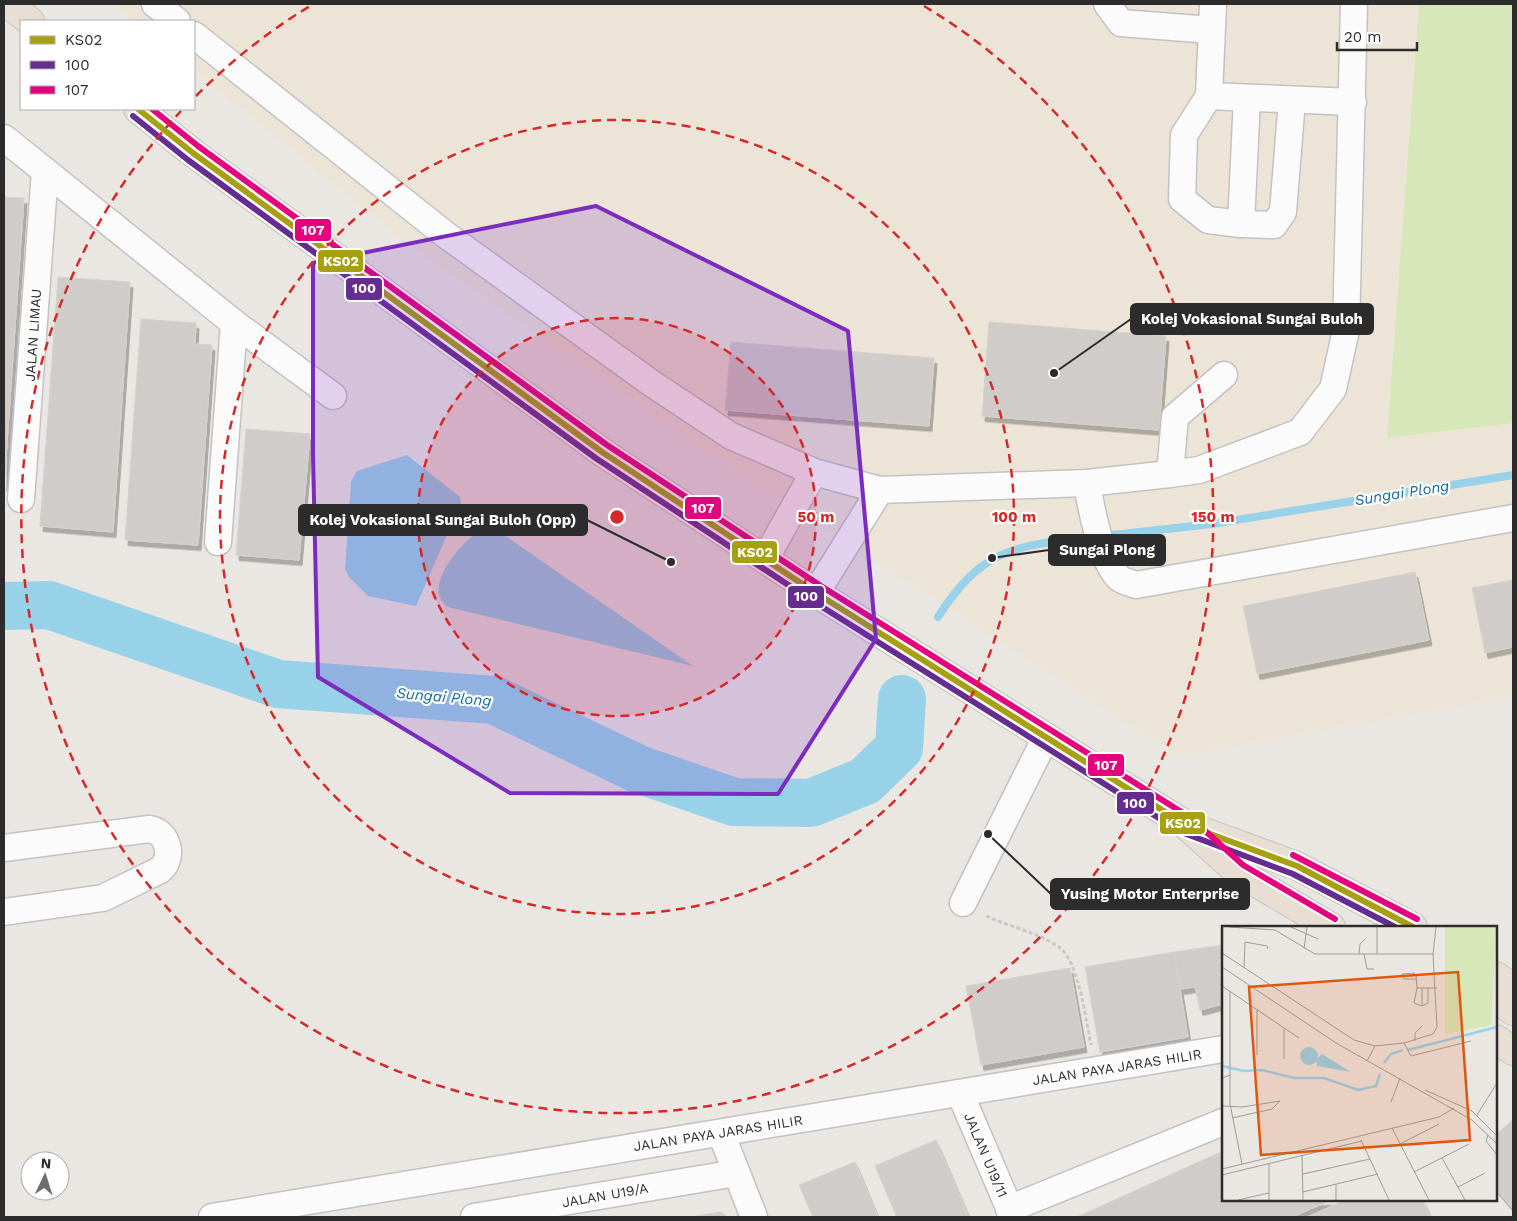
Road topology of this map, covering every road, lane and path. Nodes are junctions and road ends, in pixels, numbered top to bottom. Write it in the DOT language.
graph roads {
  1 [pos="8,4"];
  2 [pos="155,4"];
  3 [pos="1107,4"];
  4 [pos="1213,4"];
  5 [pos="1354,4"];
  6 [pos="29,20"];
  7 [pos="176,20"];
  8 [pos="1212,30"];
  9 [pos="195,36"];
  10 [pos="1209,96"];
  11 [pos="1247,98"];
  12 [pos="1292,100"];
  13 [pos="1352,102"];
  14 [pos="139,110"];
  15 [pos="4,138"];
  16 [pos="45,171"];
  17 [pos="1241,224"];
  18 [pos="234,323"];
  19 [pos="1224,375"];
  20 [pos="333,396"];
  21 [pos="814,472"];
  22 [pos="1170,474"];
  23 [pos="1087,483"];
  24 [pos="880,490"];
  25 [pos="21,500"];
  26 [pos="1513,518"];
  27 [pos="218,542"];
  28 [pos="765,559"];
  29 [pos="816,593"];
  30 [pos="1046,737"];
  31 [pos="1186,826"];
  32 [pos="4,848"];
  33 [pos="1297,866"];
  34 [pos="963,903"];
  35 [pos="4,912"];
  36 [pos="1328,926"];
  37 [pos="1382,926"];
  38 [pos="1411,926"];
  39 [pos="1497,977"];
  40 [pos="1513,988"];
  41 [pos="1497,1000"];
  42 [pos="1513,1011"];
  43 [pos="1497,1039"];
  44 [pos="1222,1049"];
  45 [pos="1513,1051"];
  46 [pos="1097,1070"];
  47 [pos="960,1093"];
  48 [pos="1222,1122"];
  49 [pos="721,1133"];
  50 [pos="736,1173"];
  51 [pos="295,1210"];
  52 [pos="1011,1213"];
  53 [pos="212,1217"];
  54 [pos="474,1217"];
  55 [pos="754,1217"];
  1 -- 6 [label="highway"];
  2 -- 7 [label="street"];
  3 -- 8 [label="street"];
  4 -- 8 [label="street"];
  5 -- 13 [label="street"];
  8 -- 10 [label="street"];
  9 -- 21 [label="street"];
  10 -- 11 [label="street"];
  10 -- 17 [label="street"];
  11 -- 12 [label="street"];
  11 -- 17 [label="street"];
  12 -- 13 [label="street"];
  12 -- 17 [label="street"];
  13 -- 22 [label="street"];
  14 -- 28 [label="highway"];
  15 -- 16 [label="street"];
  16 -- 18 [label="street"];
  16 -- 25 [label="street, JALAN LIMAU"];
  18 -- 20 [label="street"];
  18 -- 27 [label="street"];
  19 -- 22 [label="street"];
  21 -- 24 [label="street"];
  21 -- 28 [label="street"];
  22 -- 23 [label="street"];
  23 -- 24 [label="street"];
  23 -- 26 [label="street"];
  24 -- 29 [label="street"];
  28 -- 29 [label="highway"];
  29 -- 30 [label="highway"];
  30 -- 31 [label="highway"];
  30 -- 34 [label="street"];
  31 -- 33 [label="highway"];
  31 -- 36 [label="highway"];
  32 -- 35 [label="street"];
  33 -- 37 [label="highway"];
  33 -- 38 [label="highway"];
  34 -- 46 [label="path"];
  39 -- 40 [label="highway"];
  41 -- 42 [label="highway"];
  43 -- 45 [label="highway"];
  44 -- 46 [label="street, JALAN PAYA JARAS HILIR"];
  46 -- 47 [label="street, JALAN PAYA JARAS HILIR"];
  47 -- 49 [label="street, JALAN PAYA JARAS HILIR"];
  47 -- 52 [label="street, JALAN U19/11"];
  48 -- 52 [label="street"];
  49 -- 50 [label="street"];
  49 -- 51 [label="street, JALAN PAYA JARAS HILIR"];
  50 -- 54 [label="street, JALAN U19/A"];
  50 -- 55 [label="street"];
  51 -- 53 [label="street, JALAN PAYA JARAS HILIR"];
}
